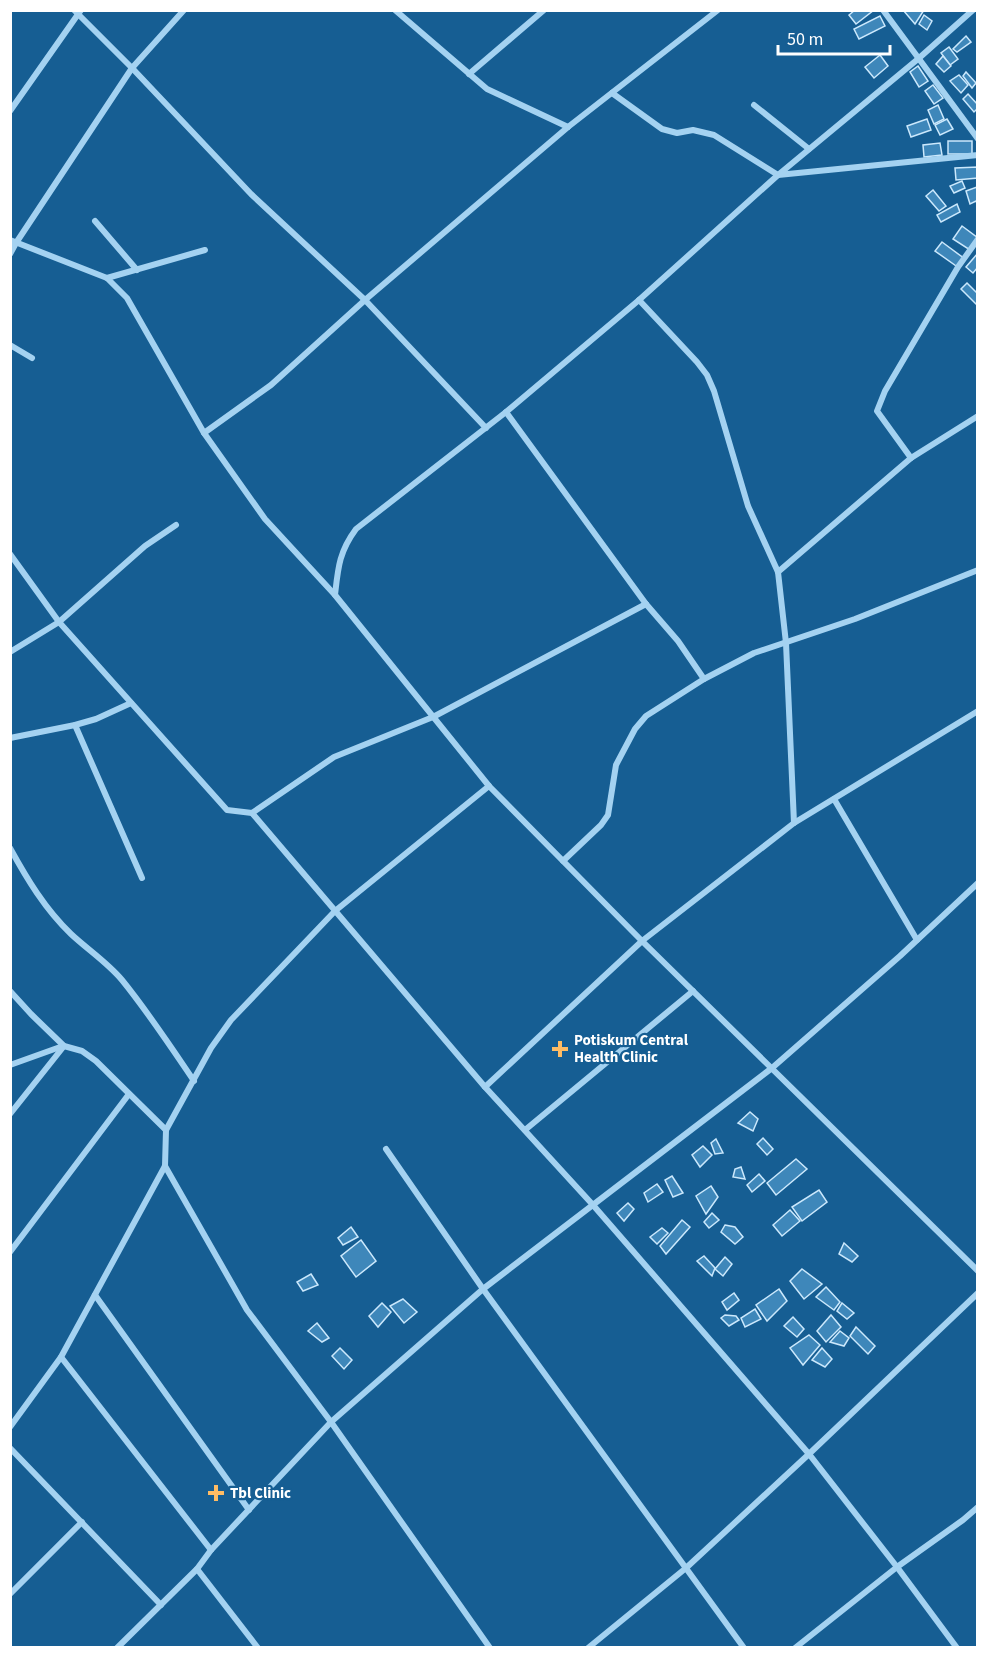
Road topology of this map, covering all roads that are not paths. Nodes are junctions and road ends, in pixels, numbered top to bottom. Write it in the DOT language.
graph roads {
  1 [pos="184,10"];
  2 [pos="395,10"];
  3 [pos="544,10"];
  4 [pos="718,10"];
  5 [pos="883,10"];
  6 [pos="973,10"];
  7 [pos="78,12"];
  8 [pos="918,59"];
  9 [pos="132,68"];
  10 [pos="469,74"];
  11 [pos="612,93"];
  12 [pos="754,105"];
  13 [pos="10,111"];
  14 [pos="568,127"];
  15 [pos="978,139"];
  16 [pos="809,149"];
  17 [pos="978,155"];
  18 [pos="778,174"];
  19 [pos="95,222"];
  20 [pos="978,238"];
  21 [pos="13,242"];
  22 [pos="205,250"];
  23 [pos="10,254"];
  24 [pos="137,270"];
  25 [pos="107,278"];
  26 [pos="365,300"];
  27 [pos="639,300"];
  28 [pos="10,345"];
  29 [pos="32,358"];
  30 [pos="506,412"];
  31 [pos="978,416"];
  32 [pos="486,428"];
  33 [pos="204,433"];
  34 [pos="911,458"];
  35 [pos="176,525"];
  36 [pos="10,554"];
  37 [pos="19,564"];
  38 [pos="10,567"];
  39 [pos="978,570"];
  40 [pos="778,572"];
  41 [pos="334,595"];
  42 [pos="646,604"];
  43 [pos="59,622"];
  44 [pos="786,643"];
  45 [pos="10,652"];
  46 [pos="704,679"];
  47 [pos="131,703"];
  48 [pos="978,711"];
  49 [pos="433,717"];
  50 [pos="75,725"];
  51 [pos="10,738"];
  52 [pos="489,786"];
  53 [pos="834,799"];
  54 [pos="252,813"];
  55 [pos="794,823"];
  56 [pos="10,848"];
  57 [pos="563,861"];
  58 [pos="142,878"];
  59 [pos="978,883"];
  60 [pos="335,910"];
  61 [pos="916,940"];
  62 [pos="642,941"];
  63 [pos="10,991"];
  64 [pos="693,991"];
  65 [pos="64,1046"];
  66 [pos="10,1065"];
  67 [pos="772,1068"];
  68 [pos="194,1081"];
  69 [pos="485,1087"];
  70 [pos="129,1094"];
  71 [pos="10,1114"];
  72 [pos="166,1130"];
  73 [pos="525,1130"];
  74 [pos="386,1149"];
  75 [pos="165,1166"];
  76 [pos="593,1205"];
  77 [pos="10,1252"];
  78 [pos="978,1271"];
  79 [pos="483,1289"];
  80 [pos="978,1293"];
  81 [pos="95,1295"];
  82 [pos="60,1357"];
  83 [pos="331,1422"];
  84 [pos="10,1427"];
  85 [pos="10,1448"];
  86 [pos="809,1454"];
  87 [pos="978,1507"];
  88 [pos="249,1510"];
  89 [pos="82,1522"];
  90 [pos="211,1550"];
  91 [pos="897,1567"];
  92 [pos="686,1568"];
  93 [pos="197,1569"];
  94 [pos="10,1593"];
  95 [pos="161,1605"];
  96 [pos="117,1647"];
  97 [pos="258,1647"];
  98 [pos="490,1647"];
  99 [pos="588,1647"];
  100 [pos="744,1647"];
  101 [pos="795,1647"];
  102 [pos="957,1647"];
  1 -- 9 [label="street"];
  2 -- 10 [label="street"];
  3 -- 10 [label="street"];
  4 -- 11 [label="street"];
  5 -- 8 [label="street"];
  6 -- 8 [label="street"];
  7 -- 9 [label="street"];
  7 -- 13 [label="street"];
  8 -- 15 [label="street"];
  8 -- 16 [label="street"];
  9 -- 21 [label="street"];
  9 -- 26 [label="street"];
  10 -- 14 [label="street"];
  11 -- 14 [label="street"];
  11 -- 18 [label="street"];
  12 -- 16 [label="street"];
  14 -- 26 [label="street"];
  16 -- 18 [label="street"];
  17 -- 18 [label="street"];
  18 -- 27 [label="street"];
  19 -- 24 [label="street"];
  20 -- 34 [label="street"];
  21 -- 23 [label="street"];
  21 -- 25 [label="street"];
  22 -- 24 [label="street"];
  24 -- 25 [label="street"];
  25 -- 33 [label="street"];
  26 -- 32 [label="street"];
  26 -- 33 [label="street"];
  27 -- 30 [label="street"];
  27 -- 40 [label="street"];
  28 -- 29 [label="street"];
  30 -- 32 [label="street"];
  30 -- 42 [label="street"];
  31 -- 34 [label="street"];
  32 -- 41 [label="street"];
  33 -- 41 [label="street"];
  34 -- 40 [label="street"];
  35 -- 43 [label="street"];
  36 -- 37 [label="street"];
  37 -- 38 [label="street"];
  37 -- 43 [label="street"];
  39 -- 44 [label="street"];
  40 -- 44 [label="street"];
  41 -- 49 [label="street"];
  42 -- 46 [label="street"];
  42 -- 49 [label="street"];
  43 -- 45 [label="street"];
  43 -- 47 [label="street"];
  44 -- 46 [label="street"];
  44 -- 55 [label="street"];
  46 -- 57 [label="street"];
  47 -- 50 [label="street"];
  47 -- 54 [label="street"];
  48 -- 53 [label="street"];
  49 -- 52 [label="street"];
  49 -- 54 [label="street"];
  50 -- 51 [label="street"];
  50 -- 58 [label="street"];
  52 -- 57 [label="street"];
  52 -- 60 [label="street"];
  53 -- 55 [label="street"];
  53 -- 61 [label="street"];
  54 -- 60 [label="street"];
  55 -- 62 [label="street"];
  56 -- 68 [label="street"];
  57 -- 62 [label="street"];
  59 -- 61 [label="street"];
  60 -- 68 [label="street"];
  60 -- 69 [label="street"];
  61 -- 67 [label="street"];
  62 -- 64 [label="street"];
  62 -- 69 [label="street"];
  63 -- 65 [label="street"];
  64 -- 67 [label="street"];
  64 -- 73 [label="street"];
  65 -- 66 [label="street"];
  65 -- 70 [label="street"];
  65 -- 71 [label="street"];
  67 -- 76 [label="street"];
  67 -- 78 [label="street"];
  68 -- 72 [label="street"];
  69 -- 73 [label="street"];
  70 -- 72 [label="street"];
  70 -- 77 [label="street"];
  72 -- 75 [label="street"];
  73 -- 76 [label="street"];
  74 -- 79 [label="street"];
  75 -- 81 [label="street"];
  75 -- 83 [label="street"];
  76 -- 79 [label="street"];
  76 -- 86 [label="street"];
  79 -- 83 [label="street"];
  79 -- 92 [label="street"];
  80 -- 86 [label="street"];
  81 -- 82 [label="street"];
  81 -- 88 [label="street"];
  82 -- 84 [label="street"];
  82 -- 90 [label="street"];
  83 -- 88 [label="street"];
  83 -- 98 [label="street"];
  85 -- 89 [label="street"];
  86 -- 91 [label="street"];
  86 -- 92 [label="street"];
  87 -- 91 [label="street"];
  88 -- 90 [label="street"];
  89 -- 94 [label="street"];
  89 -- 95 [label="street"];
  90 -- 93 [label="street"];
  91 -- 101 [label="street"];
  91 -- 102 [label="street"];
  92 -- 99 [label="street"];
  92 -- 100 [label="street"];
  93 -- 95 [label="street"];
  93 -- 97 [label="street"];
  95 -- 96 [label="street"];
}
